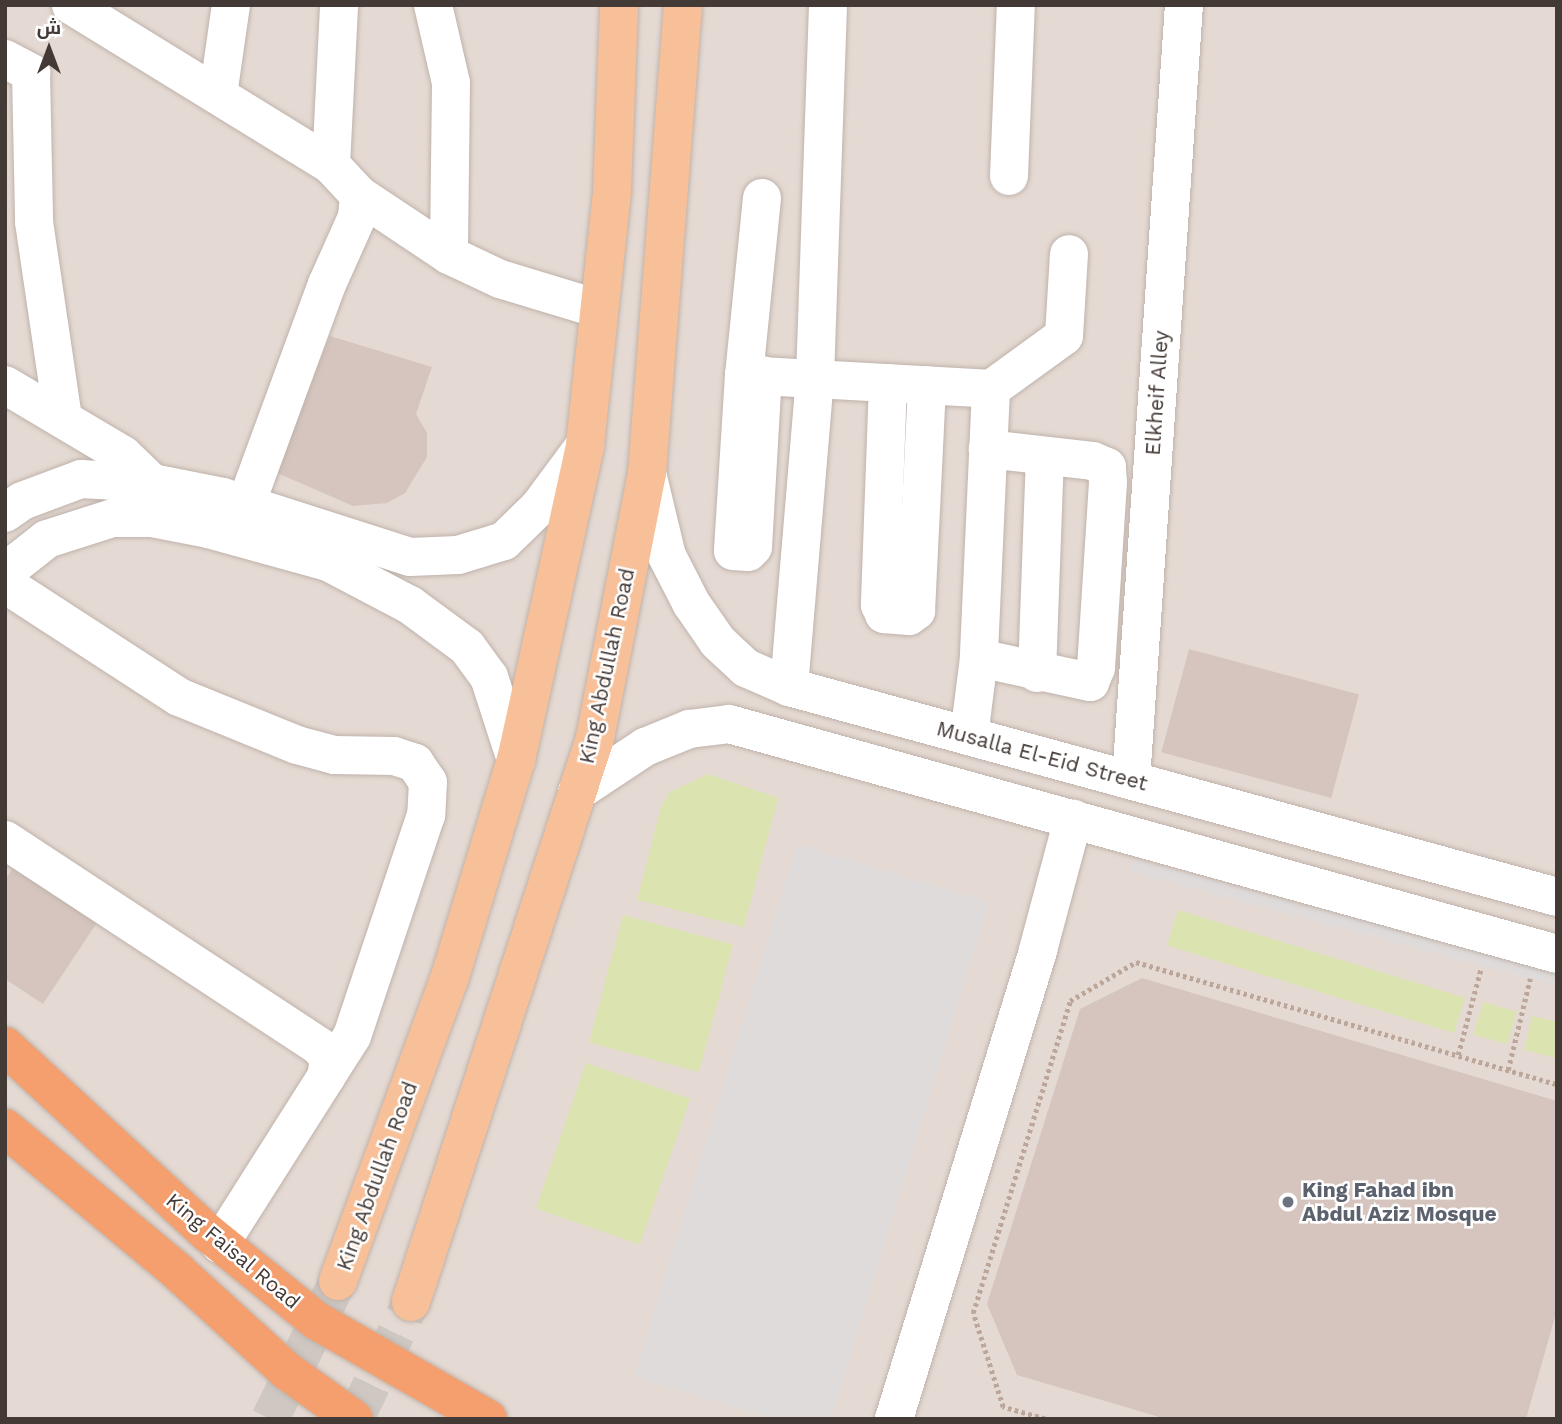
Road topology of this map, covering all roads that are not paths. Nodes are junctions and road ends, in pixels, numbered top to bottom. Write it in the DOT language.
graph roads {
  1 [pos="231,5"];
  2 [pos="339,5"];
  3 [pos="433,5"];
  4 [pos="619,5"];
  5 [pos="683,5"];
  6 [pos="828,5"];
  7 [pos="1016,5"];
  8 [pos="1165,5"];
  9 [pos="74,6"];
  10 [pos="1184,6"];
  11 [pos="5,59"];
  12 [pos="218,96"];
  13 [pos="331,165"];
  14 [pos="1009,176"];
  15 [pos="359,195"];
  16 [pos="762,198"];
  17 [pos="5,240"];
  18 [pos="1069,254"];
  19 [pos="449,255"];
  20 [pos="39,257"];
  21 [pos="599,309"];
  22 [pos="816,378"];
  23 [pos="888,383"];
  24 [pos="5,385"];
  25 [pos="927,385"];
  26 [pos="991,389"];
  27 [pos="63,419"];
  28 [pos="585,445"];
  29 [pos="988,449"];
  30 [pos="1045,456"];
  31 [pos="647,473"];
  32 [pos="152,483"];
  33 [pos="246,504"];
  34 [pos="5,513"];
  35 [pos="5,572"];
  36 [pos="5,584"];
  37 [pos="979,658"];
  38 [pos="1037,673"];
  39 [pos="789,687"];
  40 [pos="845,702"];
  41 [pos="969,736"];
  42 [pos="825,751"];
  43 [pos="516,760"];
  44 [pos="1130,780"];
  45 [pos="577,792"];
  46 [pos="1073,818"];
  47 [pos="5,840"];
  48 [pos="1557,897"];
  49 [pos="1547,951"];
  50 [pos="5,1046"];
  51 [pos="326,1077"];
  52 [pos="5,1128"];
  53 [pos="220,1244"];
  54 [pos="338,1280"];
  55 [pos="411,1302"];
  56 [pos="354,1419"];
  57 [pos="488,1419"];
  58 [pos="894,1419"];
  1 -- 12 [label="street"];
  2 -- 13 [label="street"];
  3 -- 19 [label="street"];
  4 -- 21 [label="main road, King Abdullah Road"];
  5 -- 31 [label="main road, King Abdullah Road"];
  6 -- 22 [label="street"];
  7 -- 14 [label="street"];
  8 -- 10 [label="street"];
  9 -- 12 [label="street"];
  10 -- 44 [label="street, Elkheif Alley"];
  11 -- 20 [label="street"];
  12 -- 13 [label="street"];
  13 -- 15 [label="street"];
  15 -- 19 [label="street"];
  15 -- 33 [label="street"];
  16 -- 22 [label="street"];
  17 -- 20 [label="street"];
  18 -- 26 [label="street"];
  19 -- 21 [label="street"];
  20 -- 27 [label="street"];
  21 -- 28 [label="main road, King Abdullah Road"];
  22 -- 23 [label="street"];
  22 -- 39 [label="street"];
  23 -- 25 [label="street"];
  23 -- 25 [label="street"];
  24 -- 27 [label="street"];
  25 -- 26 [label="street"];
  26 -- 29 [label="street"];
  27 -- 32 [label="street"];
  28 -- 33 [label="street"];
  28 -- 43 [label="main road, King Abdullah Road"];
  29 -- 30 [label="street"];
  29 -- 37 [label="street"];
  30 -- 38 [label="street"];
  30 -- 38 [label="street"];
  31 -- 39 [label="street, Musalla El-Eid Street"];
  31 -- 45 [label="main road, King Abdullah Road"];
  32 -- 33 [label="street"];
  32 -- 34 [label="street"];
  35 -- 43 [label="street"];
  36 -- 51 [label="street"];
  37 -- 38 [label="street"];
  37 -- 41 [label="street"];
  39 -- 40 [label="street, Musalla El-Eid Street"];
  40 -- 41 [label="street, Musalla El-Eid Street"];
  40 -- 42 [label="street"];
  41 -- 44 [label="street, Musalla El-Eid Street"];
  42 -- 45 [label="street"];
  42 -- 46 [label="street"];
  43 -- 54 [label="main road, King Abdullah Road"];
  44 -- 48 [label="street, Musalla El-Eid Street"];
  45 -- 55 [label="main road, King Abdullah Road"];
  46 -- 49 [label="street"];
  46 -- 58 [label="street"];
  47 -- 51 [label="street"];
  50 -- 53 [label="highway, King Faisal Road"];
  51 -- 53 [label="street"];
  52 -- 56 [label="highway"];
  53 -- 57 [label="highway, King Faisal Road"];
}
